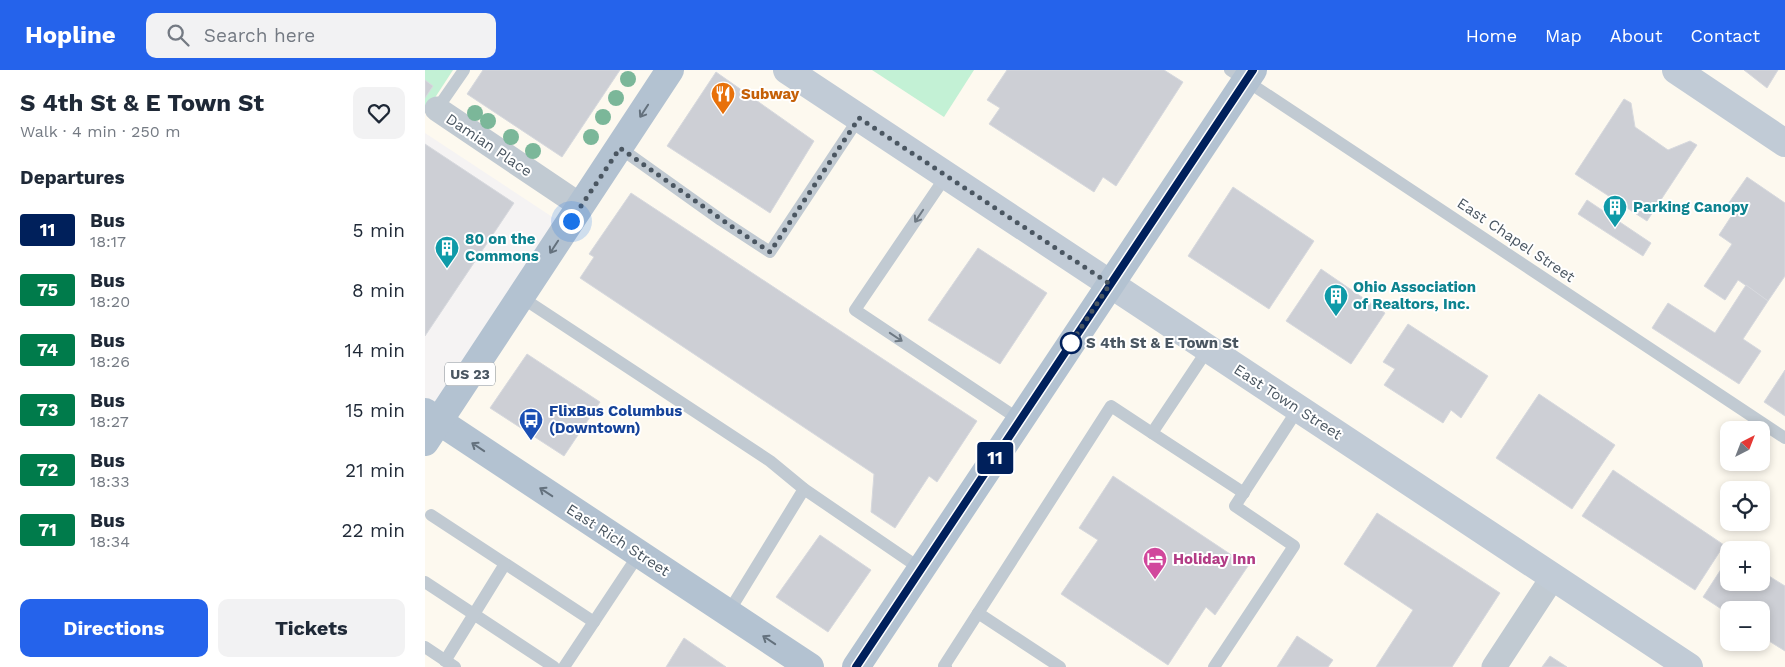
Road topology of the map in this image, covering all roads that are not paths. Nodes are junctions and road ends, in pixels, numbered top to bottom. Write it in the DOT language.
graph roads {
  1 [pos="464,70"];
  2 [pos="670,70"];
  3 [pos="787,70"];
  4 [pos="1677,70"];
  5 [pos="1243,73"];
  6 [pos="437,109"];
  7 [pos="859,118"];
  8 [pos="1785,142"];
  9 [pos="620,148"];
  10 [pos="946,176"];
  11 [pos="581,206"];
  12 [pos="1110,284"];
  13 [pos="521,298"];
  14 [pos="1208,349"];
  15 [pos="1298,409"];
  16 [pos="1020,420"];
  17 [pos="429,425"];
  18 [pos="1152,432"];
  19 [pos="1785,438"];
  20 [pos="804,489"];
  21 [pos="1243,493"];
  22 [pos="431,515"];
  23 [pos="639,554"];
  24 [pos="505,564"];
  25 [pos="921,569"];
  26 [pos="1553,578"];
  27 [pos="425,582"];
  28 [pos="728,613"];
  29 [pos="978,613"];
  30 [pos="474,615"];
  31 [pos="593,622"];
  32 [pos="425,647"];
  33 [pos="450,664"];
  34 [pos="554,667"];
  35 [pos="564,667"];
  36 [pos="810,667"];
  37 [pos="856,667"];
  38 [pos="946,667"];
  39 [pos="1060,667"];
  40 [pos="1214,667"];
  41 [pos="1494,667"];
  42 [pos="1689,667"];
  1 -- 6 [label="lane, Damian Place"];
  2 -- 9 [label="main road, US 23, one-way"];
  3 -- 7 [label="street, East Town Street"];
  4 -- 8 [label="street"];
  5 -- 12 [label="main road"];
  5 -- 19 [label="lane, East Chapel Street"];
  6 -- 11 [label="street, Damian Place"];
  7 -- 9 [label="lane"];
  7 -- 10 [label="street, East Town Street"];
  9 -- 11 [label="main road, US 23"];
  10 -- 12 [label="street, East Town Street"];
  10 -- 16 [label="lane, one-way"];
  11 -- 13 [label="main road, US 23, one-way"];
  12 -- 14 [label="street, East Town Street"];
  12 -- 16 [label="main road"];
  13 -- 17 [label="main road, US 23"];
  13 -- 20 [label="lane"];
  14 -- 15 [label="street, East Town Street"];
  14 -- 18 [label="lane"];
  15 -- 21 [label="lane"];
  15 -- 26 [label="street, East Town Street"];
  16 -- 25 [label="main road"];
  23 -- 17 [label="main road, East Rich Street, one-way"];
  18 -- 21 [label="lane"];
  18 -- 29 [label="lane"];
  20 -- 25 [label="lane"];
  20 -- 28 [label="lane"];
  21 -- 40 [label="lane"];
  22 -- 24 [label="lane"];
  23 -- 28 [label="main road, East Rich Street"];
  23 -- 31 [label="lane"];
  24 -- 30 [label="lane"];
  24 -- 31 [label="lane"];
  25 -- 37 [label="main road"];
  26 -- 41 [label="street"];
  26 -- 42 [label="street, East Town Street"];
  27 -- 30 [label="lane"];
  36 -- 28 [label="main road, East Rich Street, one-way"];
  29 -- 38 [label="lane"];
  29 -- 39 [label="lane"];
  30 -- 33 [label="lane"];
  30 -- 34 [label="lane"];
  31 -- 35 [label="lane"];
  32 -- 33 [label="lane"];
}
